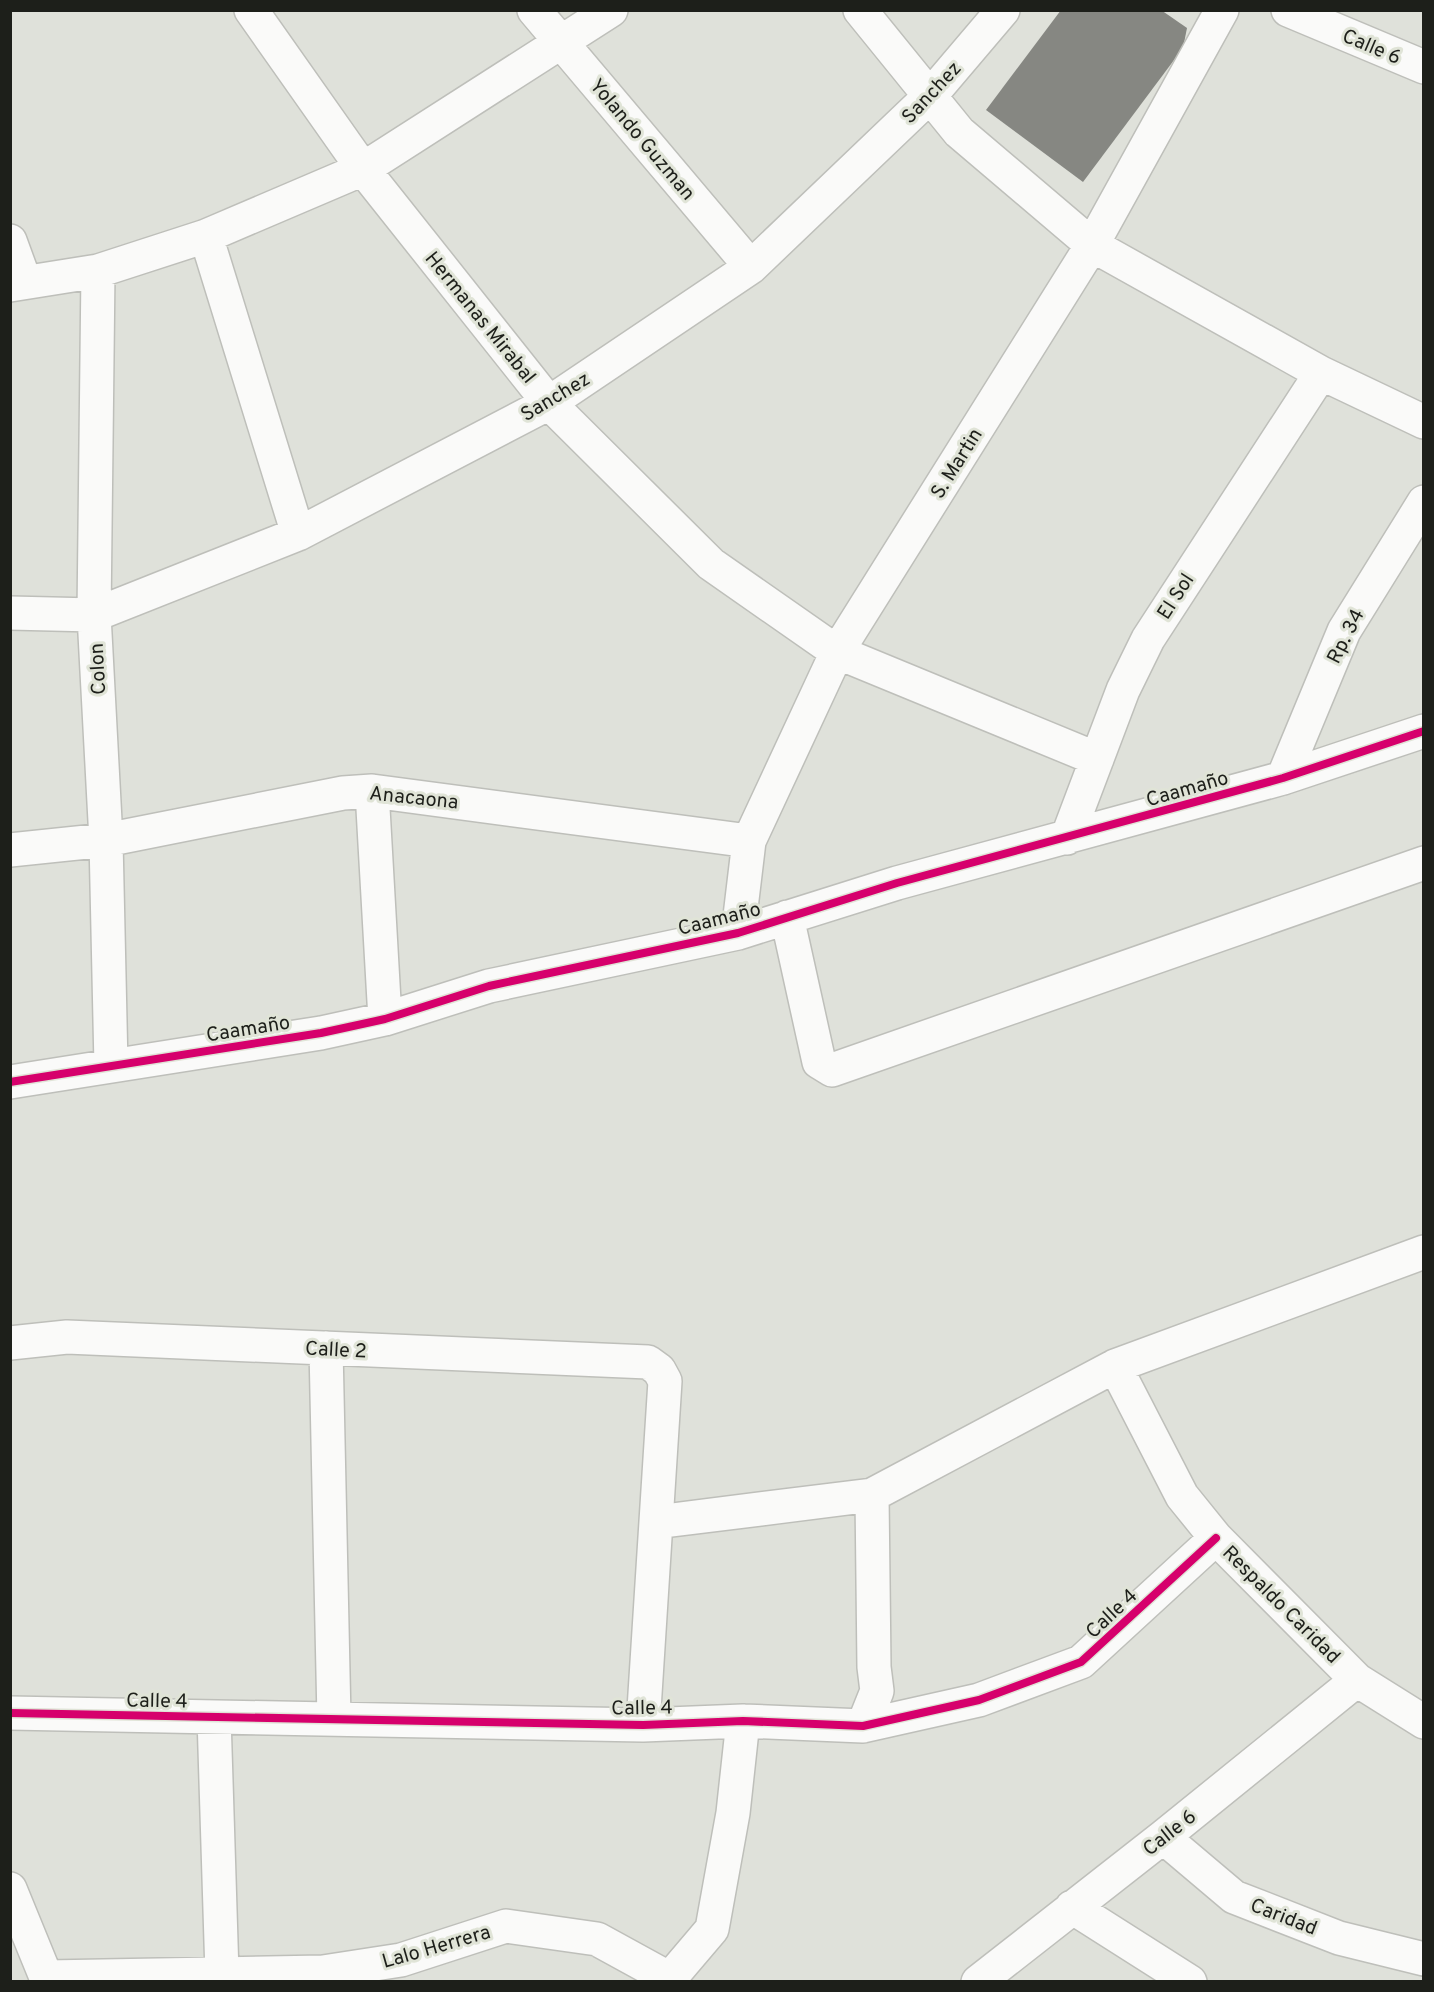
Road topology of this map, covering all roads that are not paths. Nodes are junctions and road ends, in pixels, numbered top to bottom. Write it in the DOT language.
graph roads {
  1 [pos="251,10"];
  2 [pos="534,10"];
  3 [pos="611,10"];
  4 [pos="860,10"];
  5 [pos="1004,10"];
  6 [pos="1222,10"];
  7 [pos="1288,10"];
  8 [pos="563,44"];
  9 [pos="1424,68"];
  10 [pos="930,96"];
  11 [pos="363,169"];
  12 [pos="206,236"];
  13 [pos="10,241"];
  14 [pos="1092,245"];
  15 [pos="751,267"];
  16 [pos="98,271"];
  17 [pos="18,284"];
  18 [pos="1321,373"];
  19 [pos="549,403"];
  20 [pos="1424,422"];
  21 [pos="1424,501"];
  22 [pos="298,534"];
  23 [pos="10,613"];
  24 [pos="94,615"];
  25 [pos="837,652"];
  26 [pos="1424,731"];
  27 [pos="1097,759"];
  28 [pos="1283,778"];
  29 [pos="372,790"];
  30 [pos="1067,838"];
  31 [pos="106,840"];
  32 [pos="749,841"];
  33 [pos="10,850"];
  34 [pos="1424,863"];
  35 [pos="787,917"];
  36 [pos="738,933"];
  37 [pos="385,1019"];
  38 [pos="111,1066"];
  39 [pos="10,1082"];
  40 [pos="1424,1252"];
  41 [pos="10,1343"];
  42 [pos="326,1348"];
  43 [pos="1115,1366"];
  44 [pos="872,1495"];
  45 [pos="656,1522"];
  46 [pos="1216,1538"];
  47 [pos="1357,1680"];
  48 [pos="10,1713"];
  49 [pos="214,1717"];
  50 [pos="334,1719"];
  51 [pos="743,1721"];
  52 [pos="1424,1722"];
  53 [pos="643,1725"];
  54 [pos="863,1726"];
  55 [pos="1163,1837"];
  56 [pos="12,1901"];
  57 [pos="1072,1907"];
  58 [pos="1424,1959"];
  59 [pos="222,1974"];
  60 [pos="48,1979"];
  61 [pos="669,1980"];
  62 [pos="978,1982"];
  63 [pos="1190,1982"];
  1 -- 11 [label="street, Hermanas Mirabal"];
  2 -- 8 [label="street, Yolando Guzman"];
  3 -- 8 [label="street"];
  4 -- 10 [label="street"];
  5 -- 10 [label="street, Sanchez"];
  6 -- 14 [label="street, S. Martin"];
  7 -- 9 [label="street, Calle 6"];
  8 -- 11 [label="street"];
  8 -- 15 [label="street, Yolando Guzman"];
  10 -- 14 [label="street"];
  10 -- 15 [label="street, Sanchez"];
  11 -- 12 [label="street"];
  11 -- 19 [label="street, Hermanas Mirabal"];
  12 -- 16 [label="street"];
  12 -- 22 [label="street"];
  13 -- 17 [label="street"];
  14 -- 18 [label="street"];
  14 -- 25 [label="street, S. Martin"];
  15 -- 19 [label="street, Sanchez"];
  16 -- 17 [label="street"];
  16 -- 24 [label="street, Colon"];
  18 -- 20 [label="street"];
  18 -- 27 [label="street, El Sol"];
  19 -- 22 [label="street, Sanchez"];
  19 -- 25 [label="street, Hermanas Mirabal"];
  21 -- 28 [label="street, Rp. 34"];
  22 -- 24 [label="street, Sanchez"];
  23 -- 24 [label="street, Sanchez"];
  24 -- 31 [label="street, Colon"];
  25 -- 27 [label="street, Hermanas Mirabal"];
  25 -- 32 [label="street, S. Martin"];
  26 -- 28 [label="street, Caamaño"];
  27 -- 30 [label="street, El Sol"];
  28 -- 30 [label="street, Caamaño"];
  29 -- 31 [label="street, Anacaona"];
  29 -- 32 [label="street, Anacaona"];
  29 -- 37 [label="street"];
  30 -- 35 [label="street, Caamaño"];
  31 -- 33 [label="street, Anacaona"];
  31 -- 38 [label="street, Colon"];
  32 -- 36 [label="street, S. Martin"];
  34 -- 35 [label="street"];
  35 -- 36 [label="street, Caamaño"];
  36 -- 37 [label="street, Caamaño"];
  37 -- 38 [label="street, Caamaño"];
  38 -- 39 [label="street, Caamaño"];
  40 -- 43 [label="street"];
  41 -- 42 [label="street, Calle 2"];
  42 -- 45 [label="street, Calle 2"];
  42 -- 50 [label="street"];
  43 -- 44 [label="street"];
  43 -- 46 [label="street, Respaldo Caridad"];
  44 -- 45 [label="street"];
  44 -- 54 [label="street"];
  45 -- 53 [label="street"];
  46 -- 47 [label="street, Respaldo Caridad"];
  46 -- 54 [label="street, Calle 4"];
  47 -- 52 [label="street, Respaldo Caridad"];
  47 -- 55 [label="street, Calle 6"];
  48 -- 49 [label="street, Calle 4"];
  49 -- 50 [label="street, Calle 4"];
  49 -- 59 [label="street"];
  50 -- 53 [label="street, Calle 4"];
  51 -- 53 [label="street, Calle 4"];
  51 -- 54 [label="street, Calle 4"];
  51 -- 61 [label="street"];
  55 -- 57 [label="street, Calle 6"];
  55 -- 58 [label="street, Caridad"];
  56 -- 60 [label="street"];
  57 -- 62 [label="street, Calle 6"];
  57 -- 63 [label="street"];
  59 -- 60 [label="street, Lalo Herrera"];
  59 -- 61 [label="street, Lalo Herrera"];
}
